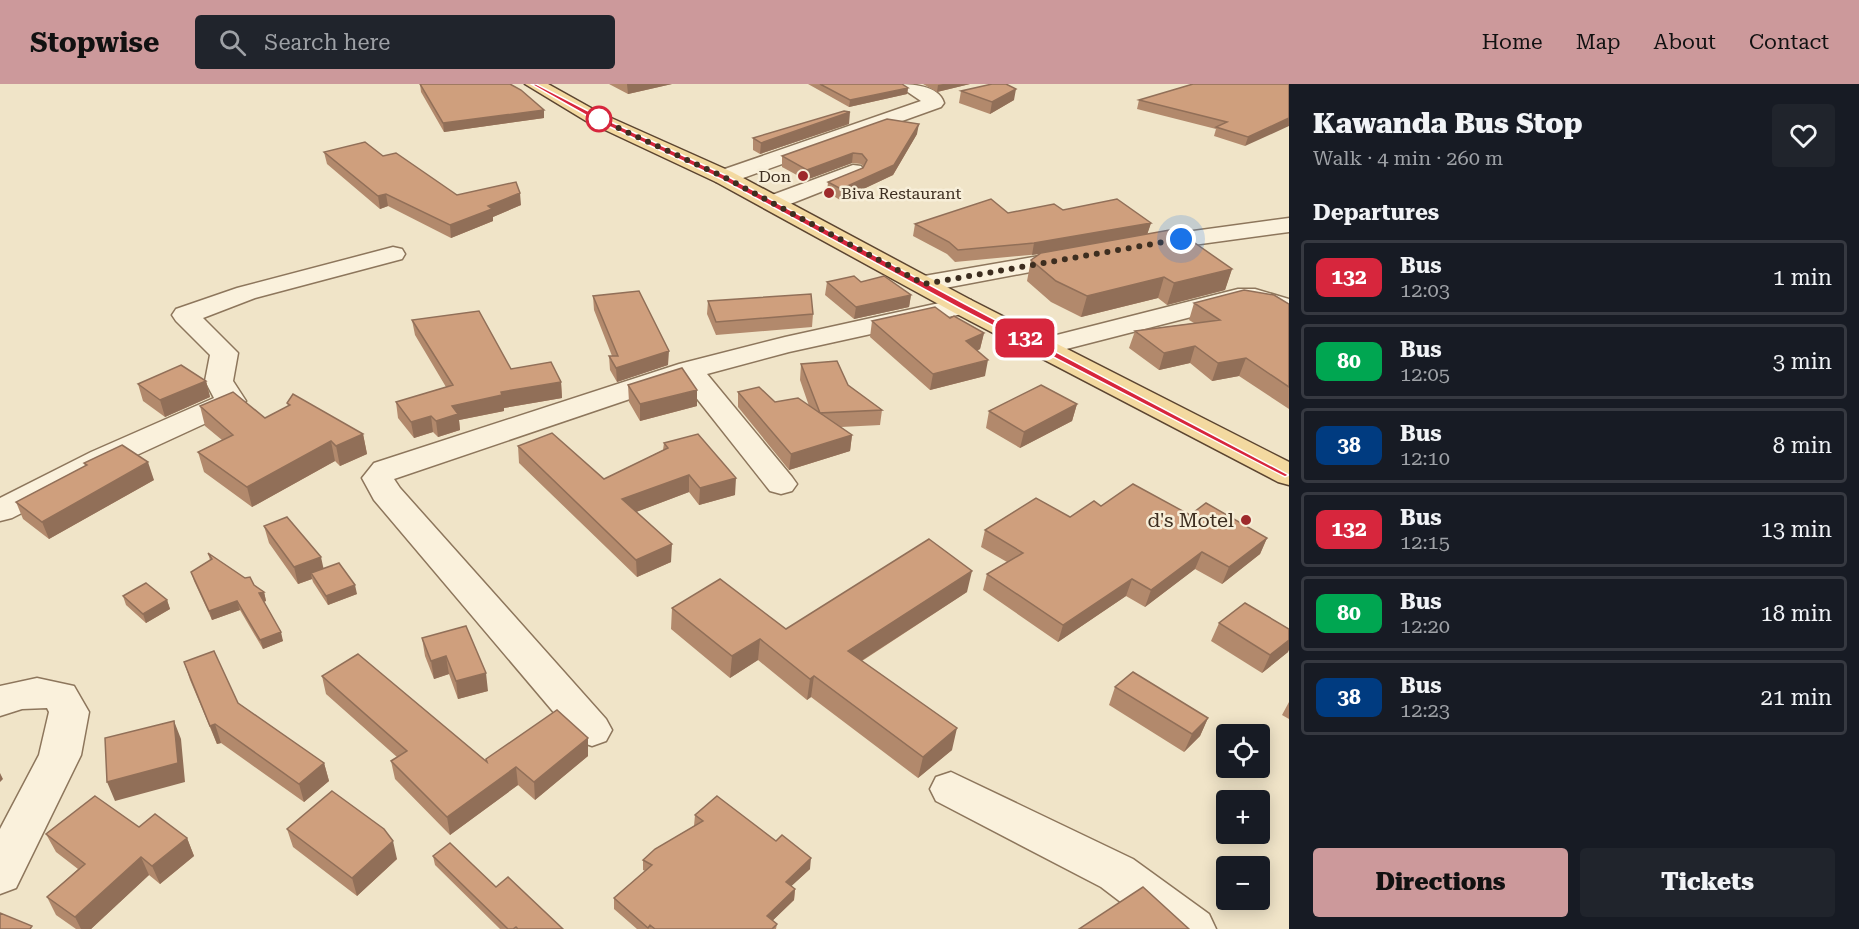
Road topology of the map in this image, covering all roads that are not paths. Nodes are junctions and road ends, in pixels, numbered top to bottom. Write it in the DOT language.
graph roads {
  1 [pos="534,84"];
  2 [pos="905,84"];
  3 [pos="853,171"];
  4 [pos="724,177"];
  5 [pos="772,203"];
  6 [pos="1289,225"];
  7 [pos="393,254"];
  8 [pos="924,284"];
  9 [pos="962,306"];
  10 [pos="1287,311"];
  11 [pos="1043,347"];
  12 [pos="689,370"];
  13 [pos="1289,475"];
  14 [pos="781,484"];
  15 [pos="0,511"];
  16 [pos="0,701"];
  17 [pos="592,730"];
  18 [pos="951,789"];
  19 [pos="0,874"];
  20 [pos="1192,929"];
  1 -- 4 [label="main road"];
  2 -- 4 [label="street"];
  3 -- 5 [label="street"];
  4 -- 5 [label="main road"];
  5 -- 8 [label="main road"];
  6 -- 8 [label="street"];
  7 -- 15 [label="street"];
  8 -- 9 [label="main road"];
  9 -- 11 [label="main road"];
  9 -- 12 [label="street"];
  10 -- 11 [label="street"];
  11 -- 13 [label="main road"];
  12 -- 14 [label="street"];
  12 -- 17 [label="street"];
  16 -- 19 [label="street"];
  18 -- 20 [label="street"];
}
